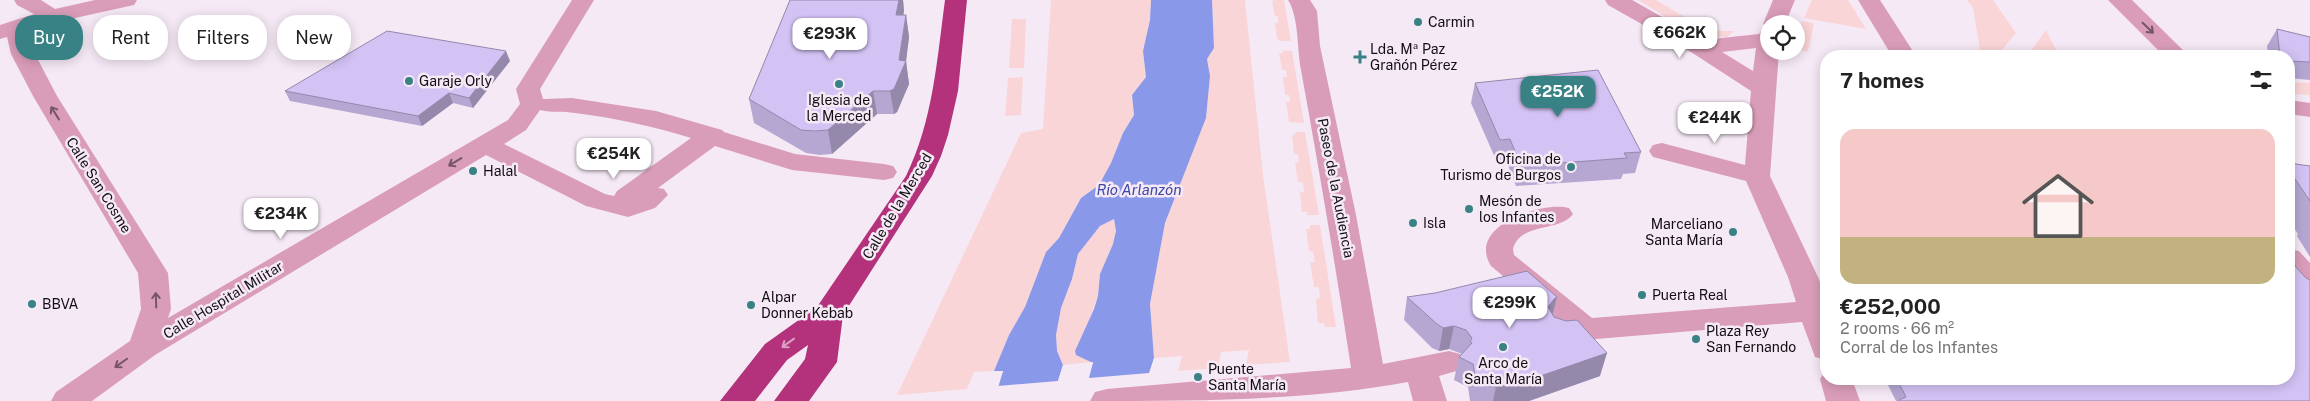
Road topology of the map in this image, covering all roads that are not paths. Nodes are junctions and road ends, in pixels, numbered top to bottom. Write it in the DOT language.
graph roads {
  1 [pos="25,0"];
  2 [pos="126,0"];
  3 [pos="583,0"];
  4 [pos="956,0"];
  5 [pos="1299,0"];
  6 [pos="1616,0"];
  7 [pos="1784,0"];
  8 [pos="1869,0"];
  9 [pos="2119,0"];
  10 [pos="50,15"];
  11 [pos="57,15"];
  12 [pos="1778,15"];
  13 [pos="8,29"];
  14 [pos="1760,35"];
  15 [pos="1699,47"];
  16 [pos="1900,50"];
  17 [pos="2171,50"];
  18 [pos="1767,60"];
  19 [pos="1763,88"];
  20 [pos="2295,108"];
  21 [pos="2310,110"];
  22 [pos="537,111"];
  23 [pos="713,136"];
  24 [pos="485,144"];
  25 [pos="1662,151"];
  26 [pos="884,172"];
  27 [pos="1756,176"];
  28 [pos="1559,214"];
  29 [pos="1820,311"];
  30 [pos="828,314"];
  31 [pos="144,347"];
  32 [pos="1369,378"];
  33 [pos="1838,385"];
  34 [pos="68,401"];
  35 [pos="737,401"];
  36 [pos="791,401"];
  37 [pos="1107,401"];
  38 [pos="1430,401"];
  39 [pos="1843,401"];
  1 -- 10 [label="street"];
  2 -- 11 [label="street"];
  3 -- 22 [label="street"];
  4 -- 30 [label="highway, Calle de la Merced"];
  5 -- 32 [label="street, Paseo de la Audiencia"];
  6 -- 15 [label="street"];
  7 -- 12 [label="street"];
  8 -- 16 [label="street"];
  9 -- 17 [label="street, one-way"];
  31 -- 13 [label="street, Calle San Cosme, one-way"];
  14 -- 15 [label="street"];
  15 -- 19 [label="street"];
  18 -- 19 [label="street"];
  19 -- 27 [label="street"];
  20 -- 21 [label="street"];
  22 -- 23 [label="street"];
  22 -- 24 [label="street, Calle Hospital Militar"];
  23 -- 24 [label="street"];
  23 -- 26 [label="street"];
  24 -- 31 [label="street, Calle Hospital Militar, one-way"];
  25 -- 27 [label="street"];
  27 -- 29 [label="street"];
  28 -- 29 [label="street"];
  30 -- 35 [label="highway, Calle de la Merced, one-way"];
  30 -- 36 [label="highway, Calle de la Merced"];
  31 -- 34 [label="street, Calle Hospital Militar, one-way"];
  32 -- 37 [label="street"];
  32 -- 38 [label="street"];
  33 -- 39 [label="street"];
}
